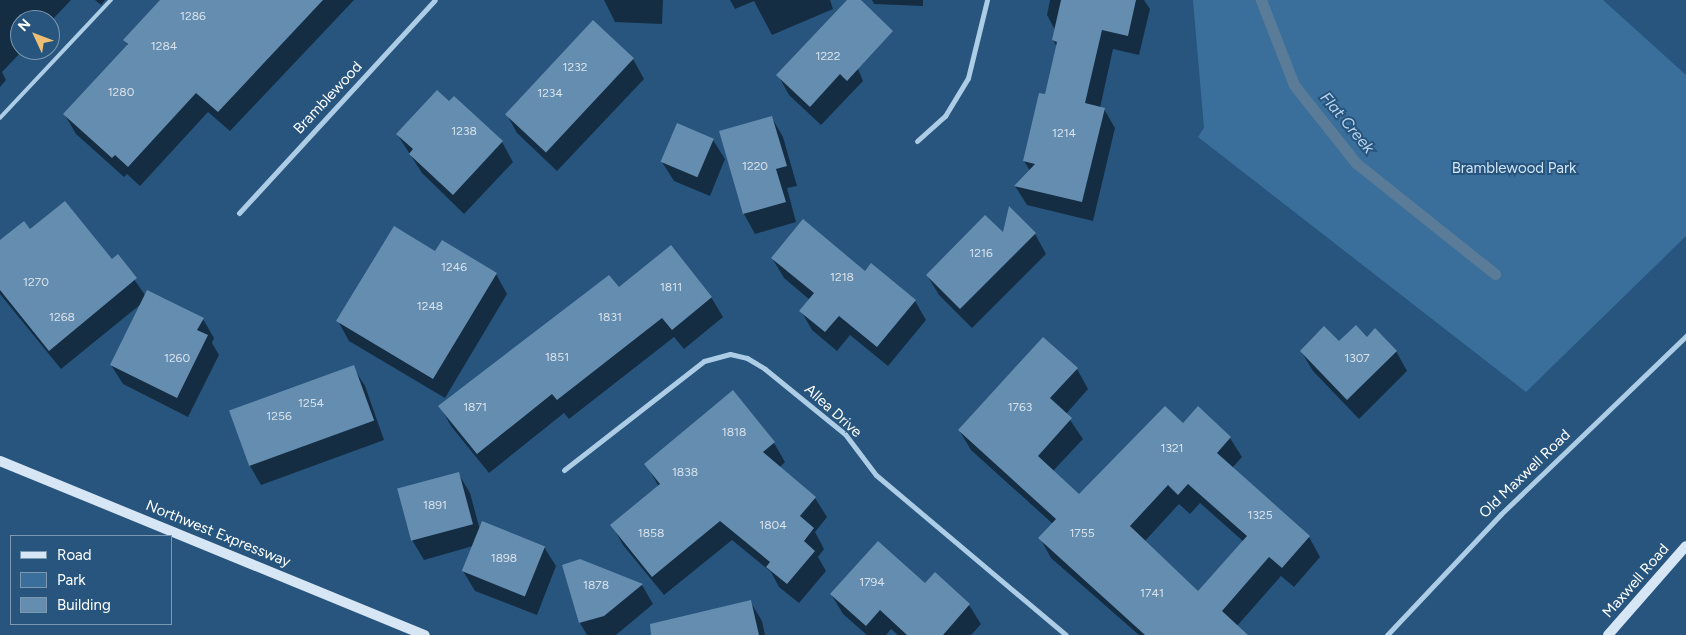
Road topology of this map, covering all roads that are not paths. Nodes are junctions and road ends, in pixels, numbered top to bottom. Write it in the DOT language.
graph roads {
  1 [pos="111,0"];
  2 [pos="435,0"];
  3 [pos="987,0"];
  4 [pos="0,118"];
  5 [pos="917,141"];
  6 [pos="239,213"];
  7 [pos="1686,336"];
  8 [pos="0,462"];
  9 [pos="564,470"];
  10 [pos="1686,546"];
  11 [pos="425,635"];
  12 [pos="1066,635"];
  13 [pos="1386,635"];
  14 [pos="1608,635"];
  1 -- 4 [label="lane"];
  2 -- 6 [label="street, Bramblewood"];
  3 -- 5 [label="street"];
  7 -- 13 [label="street, Old Maxwell Road"];
  8 -- 11 [label="main road, Northwest Expressway"];
  9 -- 12 [label="street, Allea Drive"];
  10 -- 14 [label="main road, Maxwell Road"];
}
